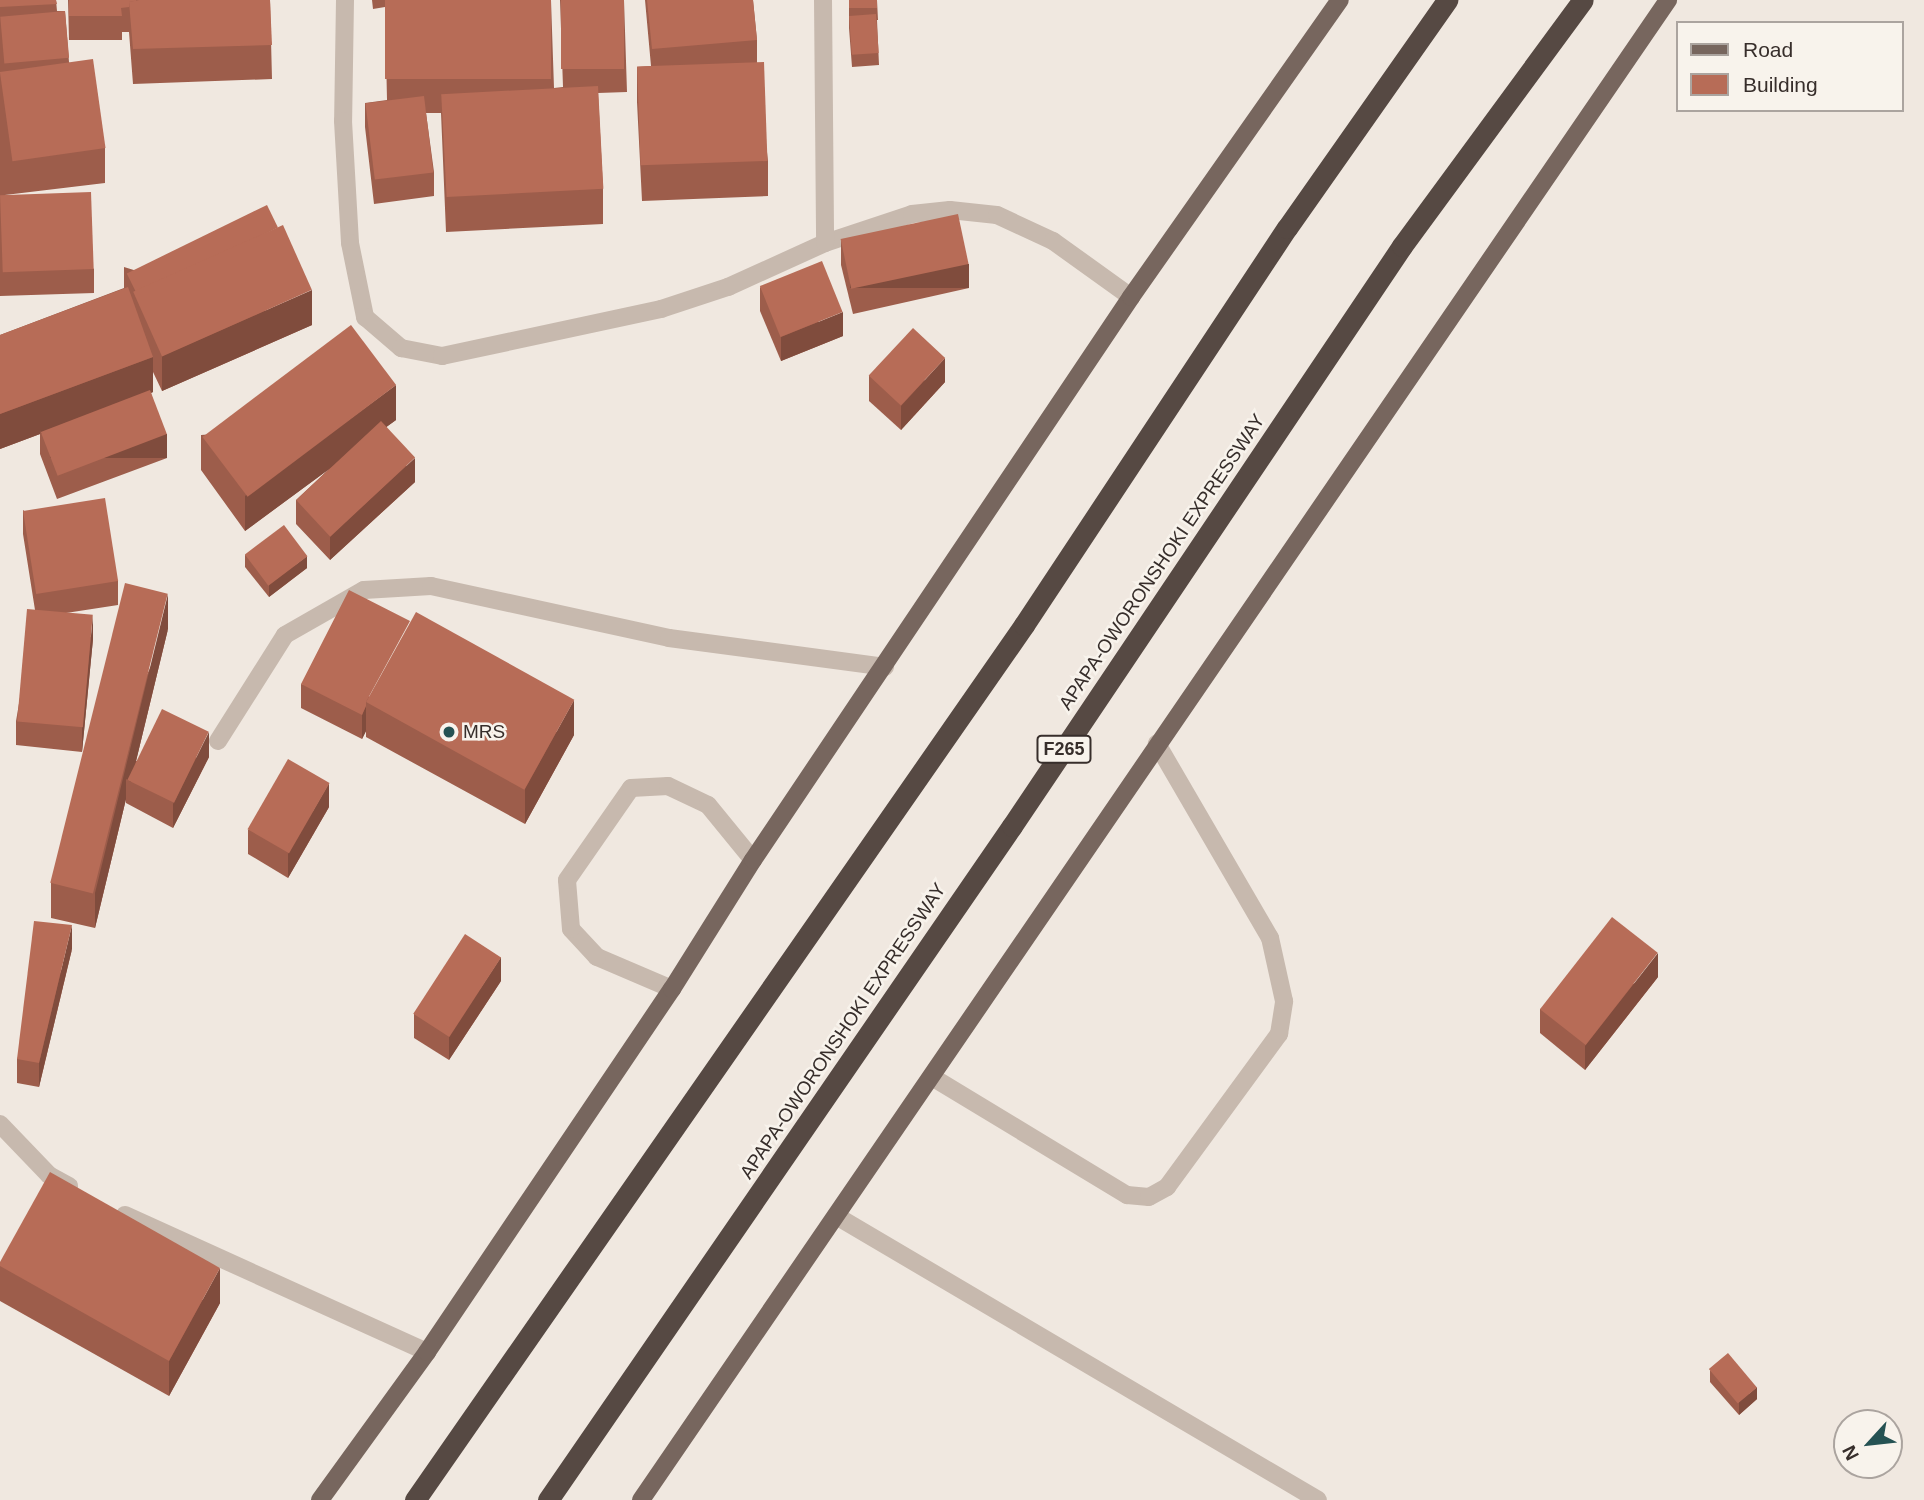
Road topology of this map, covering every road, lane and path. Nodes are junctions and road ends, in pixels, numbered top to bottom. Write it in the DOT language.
graph roads {
  1 [pos="345,0"];
  2 [pos="823,0"];
  3 [pos="1340,0"];
  4 [pos="1447,0"];
  5 [pos="1583,0"];
  6 [pos="1668,0"];
  7 [pos="825,243"];
  8 [pos="1131,297"];
  9 [pos="885,667"];
  10 [pos="218,741"];
  11 [pos="1157,744"];
  12 [pos="753,860"];
  13 [pos="672,989"];
  14 [pos="932,1077"];
  15 [pos="0,1124"];
  16 [pos="85,1194"];
  17 [pos="108,1207"];
  18 [pos="838,1217"];
  19 [pos="427,1352"];
  20 [pos="320,1500"];
  21 [pos="415,1500"];
  22 [pos="548,1500"];
  23 [pos="641,1500"];
  24 [pos="1318,1500"];
  1 -- 7 [label="street"];
  2 -- 7 [label="street"];
  3 -- 8 [label="main road"];
  4 -- 21 [label="highway"];
  5 -- 22 [label="highway, APAPA-OWORONSHOKI EXPRESSWAY / F265"];
  6 -- 11 [label="main road"];
  7 -- 8 [label="street"];
  8 -- 9 [label="main road"];
  9 -- 10 [label="street"];
  9 -- 12 [label="main road"];
  11 -- 14 [label="main road"];
  11 -- 14 [label="street"];
  12 -- 13 [label="main road"];
  12 -- 13 [label="street"];
  13 -- 19 [label="main road"];
  14 -- 18 [label="main road"];
  15 -- 16 [label="street"];
  17 -- 19 [label="street"];
  18 -- 23 [label="main road"];
  18 -- 24 [label="street"];
  19 -- 20 [label="main road"];
}
